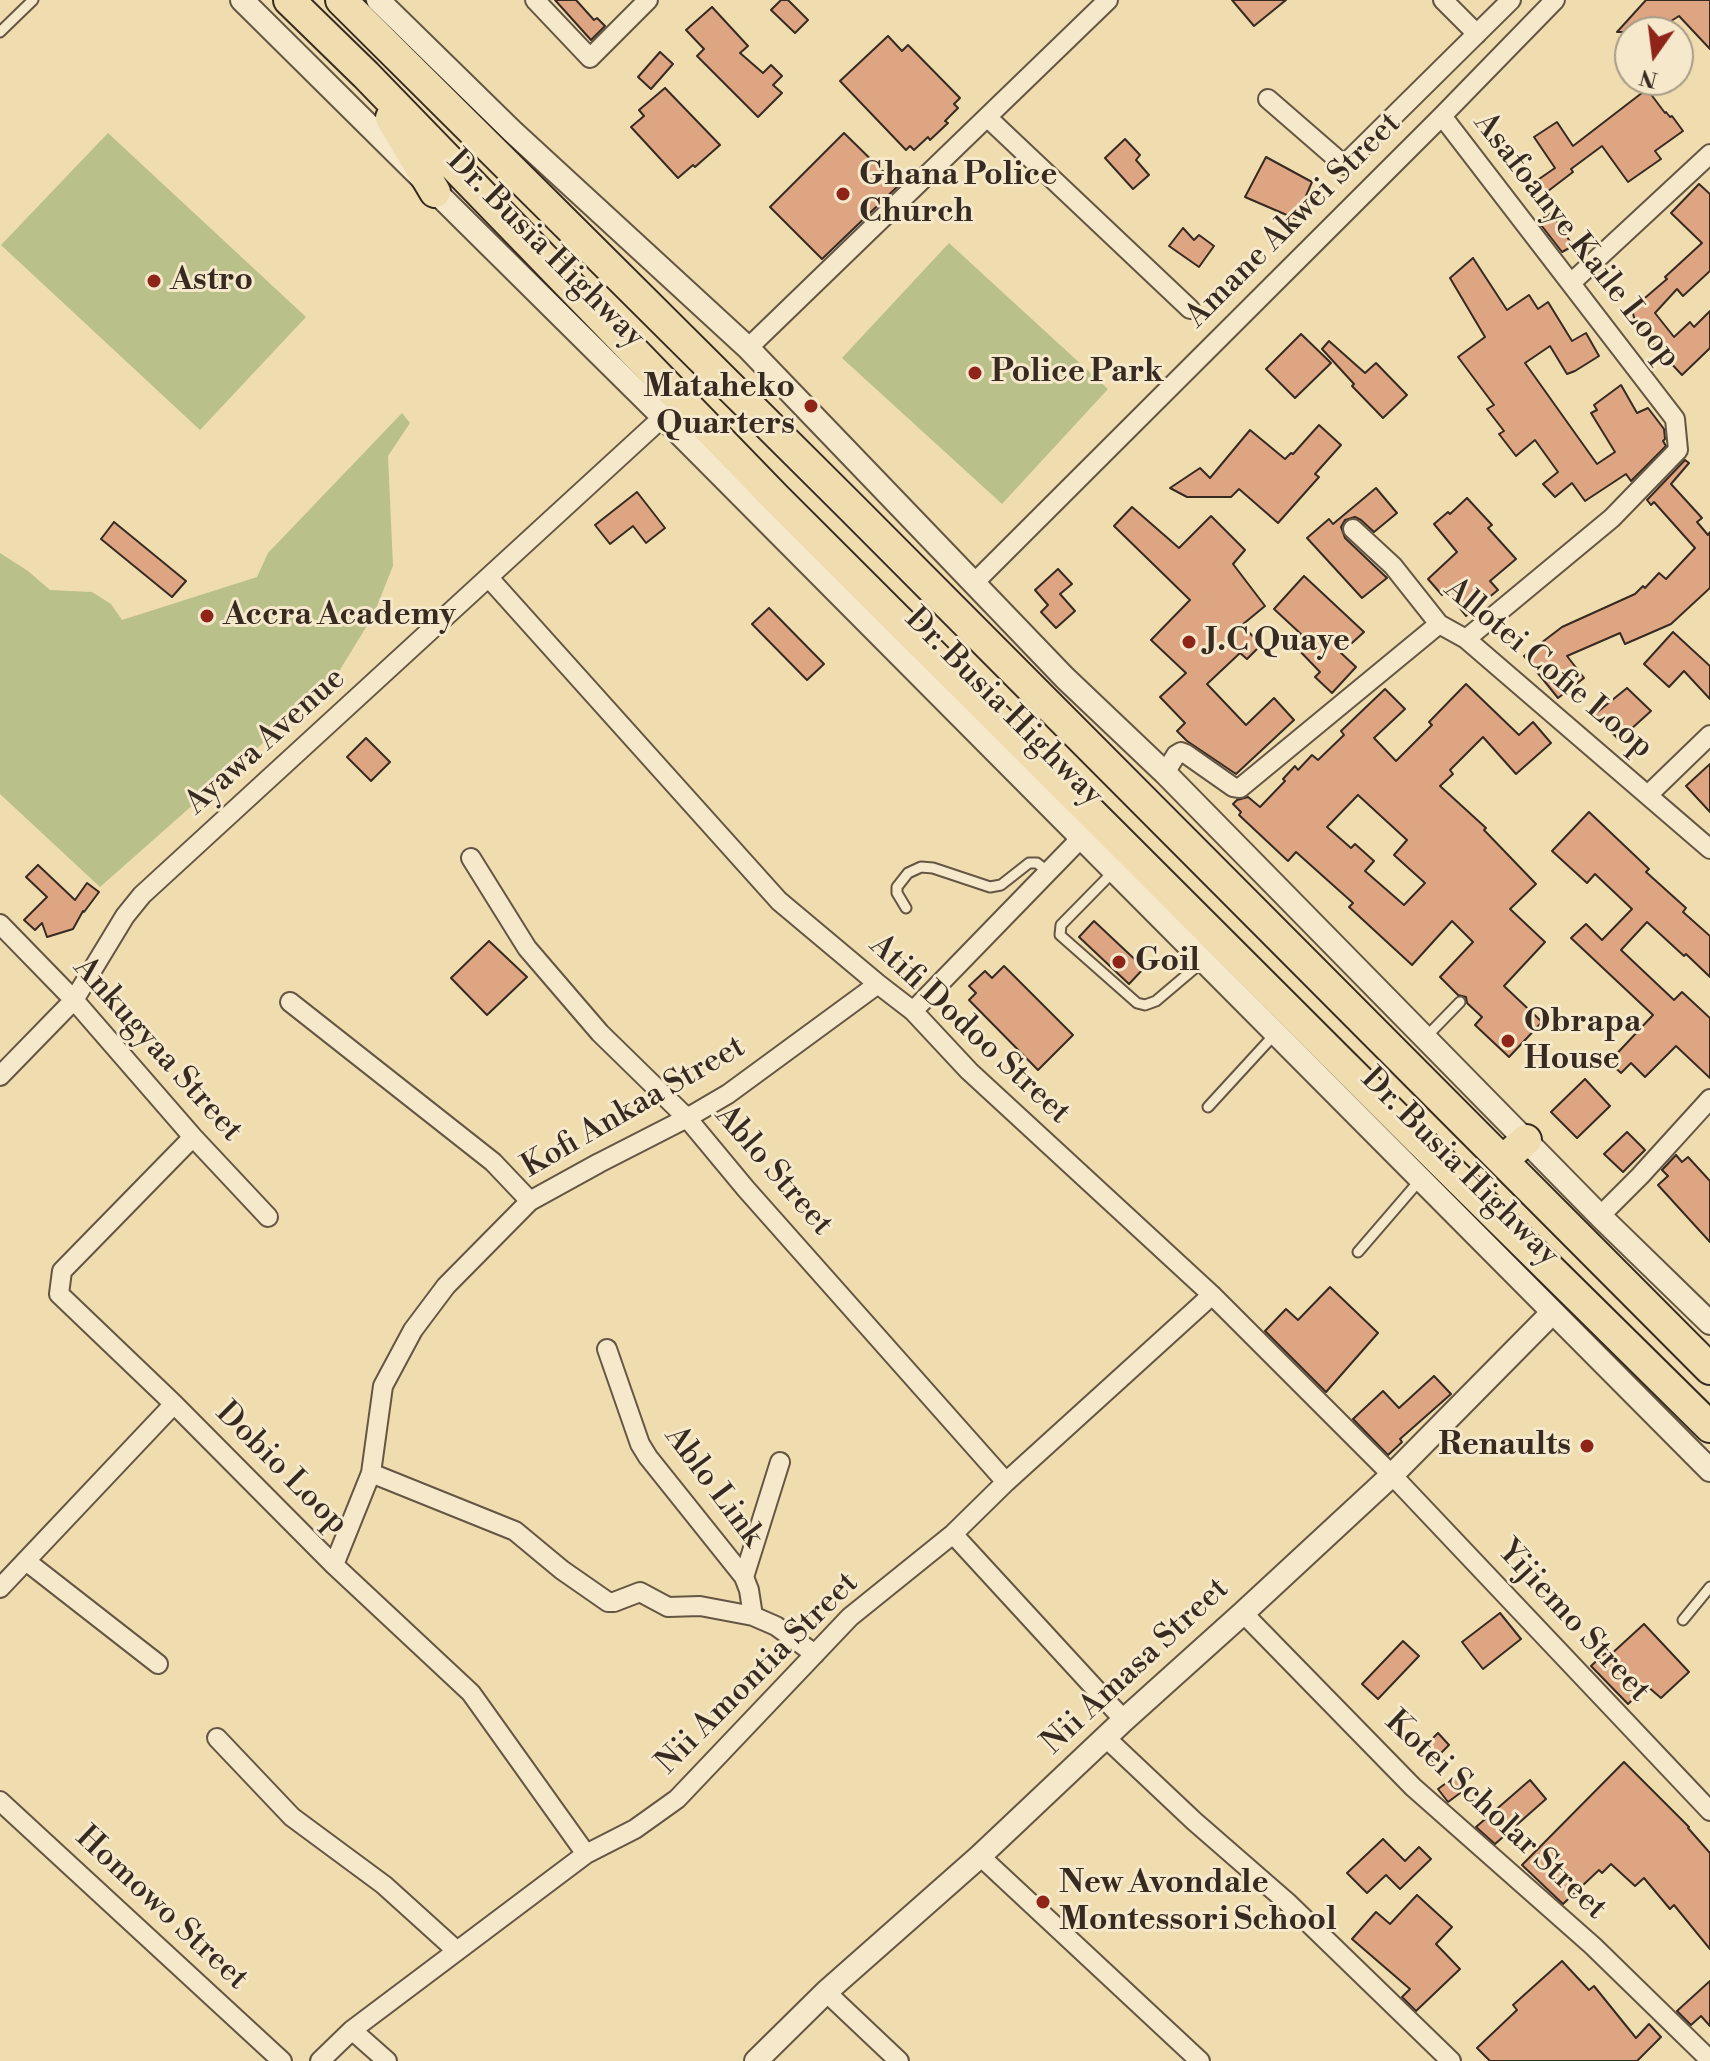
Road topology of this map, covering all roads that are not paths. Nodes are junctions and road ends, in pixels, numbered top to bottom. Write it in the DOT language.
graph roads {
  1 [pos="33,0"];
  2 [pos="242,0"];
  3 [pos="289,0"];
  4 [pos="341,0"];
  5 [pos="378,0"];
  6 [pos="535,0"];
  7 [pos="648,0"];
  8 [pos="1108,0"];
  9 [pos="1443,0"];
  10 [pos="1511,0"];
  11 [pos="1555,0"];
  12 [pos="0,32"];
  13 [pos="1477,34"];
  14 [pos="366,75"];
  15 [pos="1268,99"];
  16 [pos="1442,116"];
  17 [pos="988,118"];
  18 [pos="1710,154"];
  19 [pos="435,192"];
  20 [pos="1571,283"];
  21 [pos="1190,309"];
  22 [pos="748,348"];
  23 [pos="663,417"];
  24 [pos="1353,529"];
  25 [pos="489,578"];
  26 [pos="973,584"];
  27 [pos="1439,624"];
  28 [pos="1466,639"];
  29 [pos="1710,735"];
  30 [pos="1165,773"];
  31 [pos="1649,794"];
  32 [pos="1082,837"];
  33 [pos="1710,849"];
  34 [pos="471,858"];
  35 [pos="1114,871"];
  36 [pos="1048,872"];
  37 [pos="906,908"];
  38 [pos="0,924"];
  39 [pos="1203,961"];
  40 [pos="878,984"];
  41 [pos="74,1000"];
  42 [pos="290,1002"];
  43 [pos="1460,1002"];
  44 [pos="913,1011"];
  45 [pos="1275,1034"];
  46 [pos="1426,1038"];
  47 [pos="0,1076"];
  48 [pos="1710,1099"];
  49 [pos="1208,1107"];
  50 [pos="687,1118"];
  51 [pos="193,1137"];
  52 [pos="1526,1140"];
  53 [pos="1503,1160"];
  54 [pos="1420,1180"];
  55 [pos="530,1201"];
  56 [pos="1600,1216"];
  57 [pos="268,1217"];
  58 [pos="1358,1252"];
  59 [pos="1212,1295"];
  60 [pos="1552,1313"];
  61 [pos="1710,1323"];
  62 [pos="607,1349"];
  63 [pos="1710,1369"];
  64 [pos="174,1404"];
  65 [pos="1710,1427"];
  66 [pos="780,1462"];
  67 [pos="1710,1470"];
  68 [pos="371,1473"];
  69 [pos="1392,1475"];
  70 [pos="1006,1482"];
  71 [pos="953,1534"];
  72 [pos="26,1561"];
  73 [pos="334,1565"];
  74 [pos="744,1577"];
  75 [pos="1710,1587"];
  76 [pos="0,1588"];
  77 [pos="1243,1613"];
  78 [pos="753,1616"];
  79 [pos="1683,1620"];
  80 [pos="815,1654"];
  81 [pos="158,1664"];
  82 [pos="1124,1720"];
  83 [pos="217,1738"];
  84 [pos="1106,1738"];
  85 [pos="0,1801"];
  86 [pos="1710,1811"];
  87 [pos="586,1854"];
  88 [pos="980,1856"];
  89 [pos="457,1951"];
  90 [pos="826,1992"];
  91 [pos="352,2030"];
  92 [pos="1710,2060"];
  93 [pos="282,2061"];
  94 [pos="320,2061"];
  95 [pos="387,2061"];
  96 [pos="756,2061"];
  97 [pos="899,2061"];
  98 [pos="1200,2061"];
  99 [pos="1451,2061"];
  1 -- 12 [label="lane"];
  2 -- 19 [label="street, Dr. Busia Highway"];
  3 -- 14 [label="highway, Dr. Busia Highway"];
  4 -- 53 [label="highway, Dr. Busia Highway"];
  5 -- 22 [label="street, Dr. Busia Highway"];
  6 -- 7 [label="street"];
  8 -- 17 [label="street"];
  9 -- 13 [label="street"];
  10 -- 13 [label="street"];
  11 -- 16 [label="street, Amane Akwei Street"];
  13 -- 15 [label="street"];
  14 -- 19 [label="highway"];
  14 -- 65 [label="highway, Dr. Busia Highway"];
  16 -- 20 [label="street, Asafoanye Kaile Loop"];
  16 -- 26 [label="street, Amane Akwei Street"];
  17 -- 21 [label="street"];
  17 -- 22 [label="street"];
  18 -- 20 [label="street"];
  19 -- 23 [label="street, Dr. Busia Highway"];
  20 -- 28 [label="street, Asafoanye Kaile Loop"];
  22 -- 26 [label="street, Dr. Busia Highway"];
  23 -- 25 [label="street, Ayawa Avenue"];
  23 -- 32 [label="street, Dr. Busia Highway"];
  24 -- 27 [label="street, Allotei Cofie Loop"];
  25 -- 40 [label="street, Atifi Dodoo Street"];
  25 -- 41 [label="street, Ayawa Avenue"];
  26 -- 30 [label="street, Dr. Busia Highway"];
  27 -- 28 [label="street, Allotei Cofie Loop"];
  27 -- 30 [label="street"];
  28 -- 31 [label="street, Allotei Cofie Loop"];
  29 -- 31 [label="street"];
  30 -- 46 [label="street, Dr. Busia Highway"];
  31 -- 33 [label="street, Allotei Cofie Loop"];
  32 -- 35 [label="street, Dr. Busia Highway"];
  32 -- 36 [label="street"];
  34 -- 50 [label="street, Ablo Street"];
  35 -- 39 [label="street, Dr. Busia Highway"];
  35 -- 39 [label="lane"];
  36 -- 37 [label="lane"];
  36 -- 44 [label="street"];
  38 -- 41 [label="street, Ankugyaa Street"];
  39 -- 45 [label="street, Dr. Busia Highway"];
  40 -- 44 [label="street, Atifi Dodoo Street"];
  40 -- 50 [label="street, Kofi Ankaa Street"];
  41 -- 47 [label="street, Ayawa Avenue"];
  41 -- 51 [label="street, Ankugyaa Street"];
  42 -- 55 [label="street"];
  43 -- 46 [label="lane"];
  44 -- 59 [label="street, Atifi Dodoo Street"];
  45 -- 49 [label="lane"];
  45 -- 54 [label="street, Dr. Busia Highway"];
  46 -- 52 [label="street, Dr. Busia Highway"];
  48 -- 56 [label="street"];
  50 -- 55 [label="street, Kofi Ankaa Street"];
  50 -- 70 [label="street, Ablo Street"];
  51 -- 57 [label="street, Ankugyaa Street"];
  51 -- 64 [label="street, Dobio Loop"];
  52 -- 53 [label="highway"];
  52 -- 56 [label="street, Dr. Busia Highway"];
  53 -- 63 [label="highway, Dr. Busia Highway"];
  54 -- 58 [label="lane"];
  54 -- 60 [label="street, Dr. Busia Highway"];
  55 -- 68 [label="street, Kofi Ankaa Street"];
  56 -- 61 [label="street, Dr. Busia Highway"];
  59 -- 69 [label="street, Atifi Dodoo Street"];
  59 -- 70 [label="street, Nii Amontia Street"];
  60 -- 67 [label="street, Dr. Busia Highway"];
  60 -- 69 [label="street, Nii Amasa Street"];
  62 -- 74 [label="street, Ablo Link"];
  64 -- 72 [label="street"];
  64 -- 73 [label="street, Dobio Loop"];
  66 -- 74 [label="street"];
  68 -- 73 [label="street, Kofi Ankaa Street"];
  68 -- 78 [label="street"];
  69 -- 77 [label="street, Nii Amasa Street"];
  69 -- 86 [label="street, Yijiemo Street"];
  70 -- 71 [label="street, Nii Amontia Street"];
  71 -- 80 [label="street, Nii Amontia Street"];
  71 -- 82 [label="street"];
  72 -- 76 [label="street"];
  72 -- 81 [label="street"];
  73 -- 87 [label="street, Dobio Loop"];
  74 -- 78 [label="street, Ablo Link"];
  75 -- 79 [label="lane"];
  77 -- 82 [label="street, Nii Amasa Street"];
  77 -- 92 [label="street, Kotei Scholar Street"];
  78 -- 80 [label="street"];
  80 -- 87 [label="street, Nii Amontia Street"];
  82 -- 84 [label="street, Nii Amasa Street"];
  83 -- 89 [label="street"];
  84 -- 88 [label="street, Nii Amasa Street"];
  84 -- 99 [label="street"];
  85 -- 93 [label="street, Homowo Street"];
  87 -- 89 [label="street, Nii Amontia Street"];
  88 -- 90 [label="street, Nii Amasa Street"];
  88 -- 98 [label="street"];
  89 -- 91 [label="street, Nii Amontia Street"];
  90 -- 96 [label="street, Nii Amasa Street"];
  90 -- 97 [label="street"];
  91 -- 94 [label="street, Nii Amontia Street"];
  91 -- 95 [label="street"];
}
